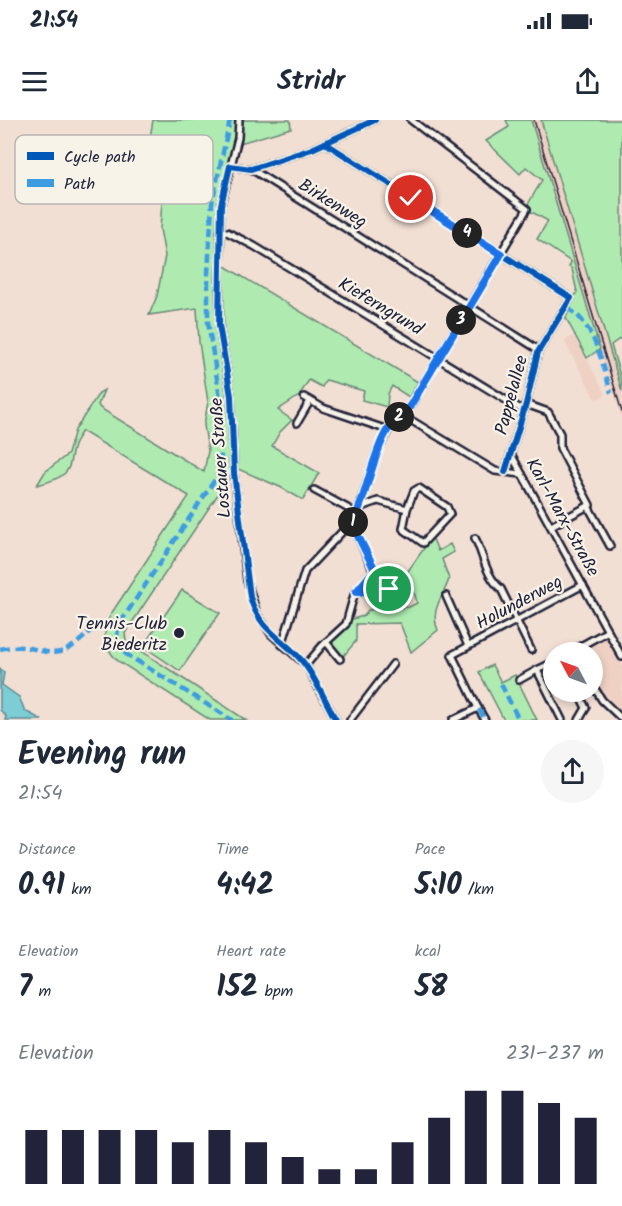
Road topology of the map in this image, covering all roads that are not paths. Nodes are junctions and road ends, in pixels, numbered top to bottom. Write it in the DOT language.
graph roads {
  1 [pos="239,120"];
  2 [pos="375,120"];
  3 [pos="411,120"];
  4 [pos="325,143"];
  5 [pos="230,166"];
  6 [pos="251,169"];
  7 [pos="219,232"];
  8 [pos="501,254"];
  9 [pos="469,306"];
  10 [pos="539,350"];
  11 [pos="438,358"];
  12 [pos="304,397"];
  13 [pos="310,401"];
  14 [pos="525,407"];
  15 [pos="404,416"];
  16 [pos="297,423"];
  17 [pos="388,430"];
  18 [pos="512,454"];
  19 [pos="505,472"];
  20 [pos="522,474"];
  21 [pos="314,489"];
  22 [pos="588,506"];
  23 [pos="361,507"];
  24 [pos="407,509"];
  25 [pos="358,514"];
  26 [pos="352,524"];
  27 [pos="551,526"];
  28 [pos="475,538"];
  29 [pos="610,546"];
  30 [pos="401,585"];
  31 [pos="583,585"];
  32 [pos="356,592"];
  33 [pos="446,596"];
  34 [pos="517,621"];
  35 [pos="608,632"];
  36 [pos="326,642"];
  37 [pos="591,642"];
  38 [pos="282,645"];
  39 [pos="468,646"];
  40 [pos="531,650"];
  41 [pos="622,657"];
  42 [pos="340,659"];
  43 [pos="393,664"];
  44 [pos="306,665"];
  45 [pos="543,667"];
  46 [pos="537,670"];
  47 [pos="519,680"];
  48 [pos="603,701"];
  49 [pos="583,702"];
  50 [pos="478,708"];
  51 [pos="622,719"];
  52 [pos="336,720"];
  53 [pos="350,720"];
  54 [pos="453,720"];
  55 [pos="485,720"];
  56 [pos="562,720"];
  57 [pos="579,720"];
  1 -- 5 [label="street, Lostauer Straße"];
  2 -- 4 [label="street"];
  3 -- 8 [label="street"];
  4 -- 6 [label="street"];
  4 -- 8 [label="street"];
  5 -- 6 [label="street, Birkenweg"];
  5 -- 7 [label="street, Lostauer Straße"];
  6 -- 9 [label="street, Birkenweg"];
  7 -- 11 [label="street, Kieferngrund"];
  7 -- 38 [label="street, Lostauer Straße"];
  8 -- 9 [label="street"];
  8 -- 10 [label="street, Pappelallee"];
  9 -- 10 [label="street, Birkenweg"];
  9 -- 11 [label="street"];
  10 -- 14 [label="street, Pappelallee"];
  11 -- 14 [label="street, Kieferngrund"];
  11 -- 15 [label="street"];
  12 -- 13 [label="street"];
  13 -- 16 [label="street"];
  13 -- 17 [label="street"];
  14 -- 18 [label="street, Pappelallee"];
  14 -- 22 [label="street, Kieferngrund"];
  15 -- 17 [label="street"];
  15 -- 19 [label="street"];
  17 -- 23 [label="street"];
  18 -- 19 [label="street, Pappelallee"];
  18 -- 20 [label="street, Karl-Marx-Straße"];
  19 -- 20 [label="street"];
  20 -- 27 [label="street, Karl-Marx-Straße"];
  21 -- 25 [label="street"];
  22 -- 27 [label="street"];
  22 -- 29 [label="street, Kieferngrund"];
  23 -- 24 [label="street"];
  23 -- 25 [label="street"];
  24 -- 24 [label="street"];
  25 -- 26 [label="street"];
  26 -- 32 [label="street"];
  26 -- 38 [label="street"];
  27 -- 31 [label="street, Karl-Marx-Straße"];
  28 -- 34 [label="street"];
  30 -- 32 [label="street"];
  31 -- 34 [label="street, Holunderweg"];
  31 -- 35 [label="street, Karl-Marx-Straße"];
  32 -- 36 [label="street"];
  33 -- 39 [label="street, Holunderweg"];
  34 -- 39 [label="street, Holunderweg"];
  34 -- 40 [label="street"];
  35 -- 37 [label="street"];
  35 -- 41 [label="street, Karl-Marx-Straße"];
  36 -- 42 [label="street"];
  36 -- 44 [label="street"];
  38 -- 44 [label="street, Lostauer Straße"];
  39 -- 50 [label="street, Holunderweg"];
  43 -- 53 [label="street"];
  44 -- 52 [label="street, Lostauer Straße"];
  45 -- 46 [label="street"];
  46 -- 47 [label="street"];
  46 -- 56 [label="street"];
  48 -- 51 [label="street"];
  49 -- 57 [label="street"];
  50 -- 54 [label="street"];
  50 -- 55 [label="street"];
}
